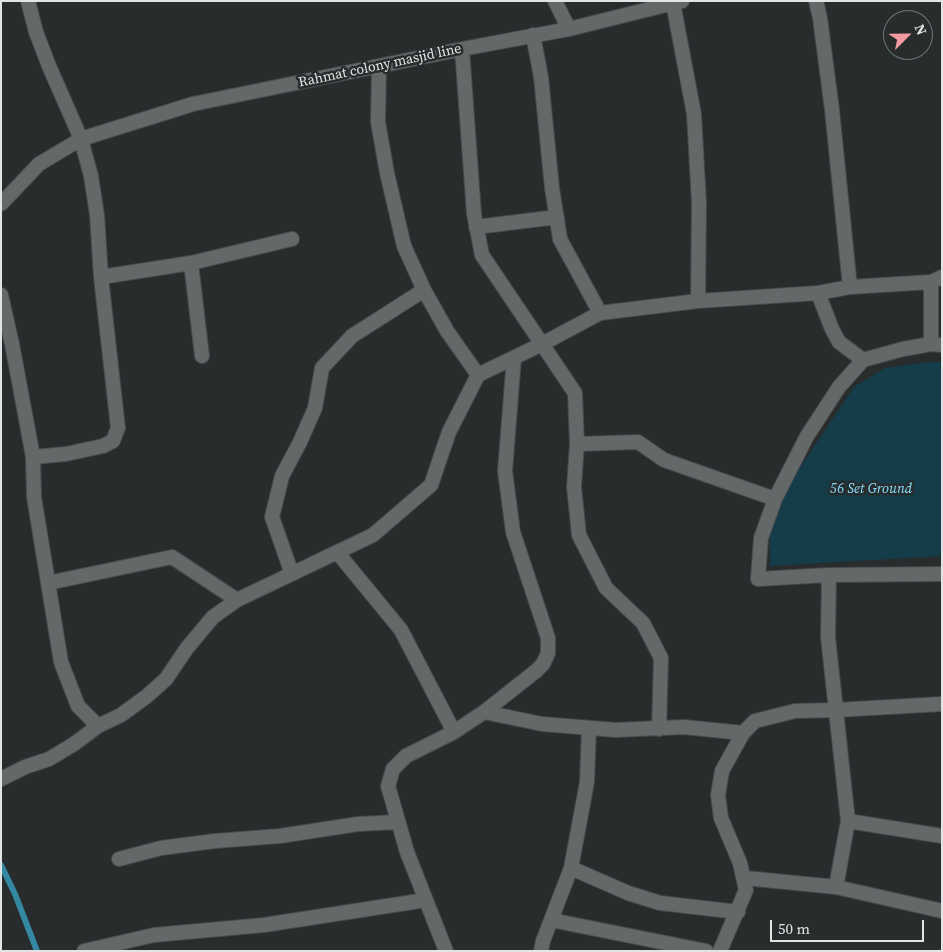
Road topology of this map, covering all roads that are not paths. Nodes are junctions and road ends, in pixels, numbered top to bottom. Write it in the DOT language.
graph roads {
  1 [pos="28,1"];
  2 [pos="555,1"];
  3 [pos="816,1"];
  4 [pos="678,2"];
  5 [pos="569,29"];
  6 [pos="533,35"];
  7 [pos="462,49"];
  8 [pos="379,67"];
  9 [pos="81,140"];
  10 [pos="1,204"];
  11 [pos="557,217"];
  12 [pos="476,227"];
  13 [pos="292,239"];
  14 [pos="191,263"];
  15 [pos="101,277"];
  16 [pos="936,279"];
  17 [pos="850,287"];
  18 [pos="424,290"];
  19 [pos="818,293"];
  20 [pos="1,295"];
  21 [pos="698,301"];
  22 [pos="600,313"];
  23 [pos="542,344"];
  24 [pos="936,344"];
  25 [pos="202,356"];
  26 [pos="514,358"];
  27 [pos="863,360"];
  28 [pos="478,375"];
  29 [pos="576,444"];
  30 [pos="33,457"];
  31 [pos="775,500"];
  32 [pos="337,552"];
  33 [pos="292,574"];
  34 [pos="942,574"];
  35 [pos="829,575"];
  36 [pos="48,583"];
  37 [pos="237,600"];
  38 [pos="942,704"];
  39 [pos="836,710"];
  40 [pos="484,712"];
  41 [pos="98,726"];
  42 [pos="588,728"];
  43 [pos="658,728"];
  44 [pos="454,732"];
  45 [pos="743,733"];
  46 [pos="1,779"];
  47 [pos="848,821"];
  48 [pos="398,822"];
  49 [pos="942,836"];
  50 [pos="118,859"];
  51 [pos="571,868"];
  52 [pos="745,878"];
  53 [pos="836,887"];
  54 [pos="426,900"];
  55 [pos="942,910"];
  56 [pos="738,912"];
  57 [pos="551,920"];
  58 [pos="84,951"];
  59 [pos="446,951"];
  60 [pos="541,951"];
  61 [pos="706,951"];
  62 [pos="720,951"];
  1 -- 9 [label="street"];
  2 -- 5 [label="street"];
  3 -- 17 [label="street"];
  4 -- 5 [label="street, Rahmat colony masjid line"];
  4 -- 21 [label="street"];
  5 -- 6 [label="street, Rahmat colony masjid line"];
  6 -- 7 [label="street, Rahmat colony masjid line"];
  6 -- 11 [label="street"];
  7 -- 8 [label="street, Rahmat colony masjid line"];
  7 -- 12 [label="street"];
  8 -- 9 [label="street, Rahmat colony masjid line"];
  8 -- 18 [label="street"];
  9 -- 10 [label="street, Rahmat colony masjid line"];
  9 -- 15 [label="street"];
  11 -- 12 [label="street"];
  11 -- 22 [label="street"];
  12 -- 23 [label="street"];
  13 -- 14 [label="street"];
  14 -- 15 [label="street"];
  14 -- 25 [label="street"];
  15 -- 30 [label="street"];
  16 -- 17 [label="street"];
  16 -- 24 [label="street"];
  17 -- 19 [label="street"];
  18 -- 28 [label="street"];
  18 -- 33 [label="street"];
  19 -- 21 [label="street"];
  19 -- 27 [label="street"];
  20 -- 30 [label="street"];
  21 -- 22 [label="street"];
  22 -- 23 [label="street"];
  23 -- 26 [label="street"];
  23 -- 29 [label="street"];
  24 -- 27 [label="street"];
  26 -- 28 [label="street"];
  26 -- 40 [label="street"];
  27 -- 31 [label="street"];
  28 -- 32 [label="street"];
  29 -- 31 [label="street"];
  29 -- 43 [label="street"];
  30 -- 36 [label="street"];
  31 -- 35 [label="street"];
  32 -- 33 [label="street"];
  32 -- 44 [label="street"];
  33 -- 37 [label="street"];
  34 -- 35 [label="street"];
  35 -- 39 [label="street"];
  36 -- 37 [label="street"];
  36 -- 41 [label="street"];
  37 -- 41 [label="street"];
  38 -- 39 [label="street"];
  39 -- 45 [label="street"];
  39 -- 47 [label="street"];
  40 -- 42 [label="street"];
  40 -- 44 [label="street"];
  41 -- 46 [label="street"];
  42 -- 43 [label="street"];
  42 -- 51 [label="street"];
  43 -- 45 [label="street"];
  44 -- 48 [label="street"];
  45 -- 52 [label="street"];
  47 -- 49 [label="street"];
  47 -- 53 [label="street"];
  48 -- 50 [label="street"];
  48 -- 54 [label="street"];
  51 -- 56 [label="street"];
  51 -- 57 [label="street"];
  52 -- 53 [label="street"];
  52 -- 56 [label="street"];
  53 -- 55 [label="street"];
  54 -- 58 [label="street"];
  54 -- 59 [label="street"];
  56 -- 62 [label="street"];
  57 -- 60 [label="street"];
  57 -- 61 [label="street"];
}
